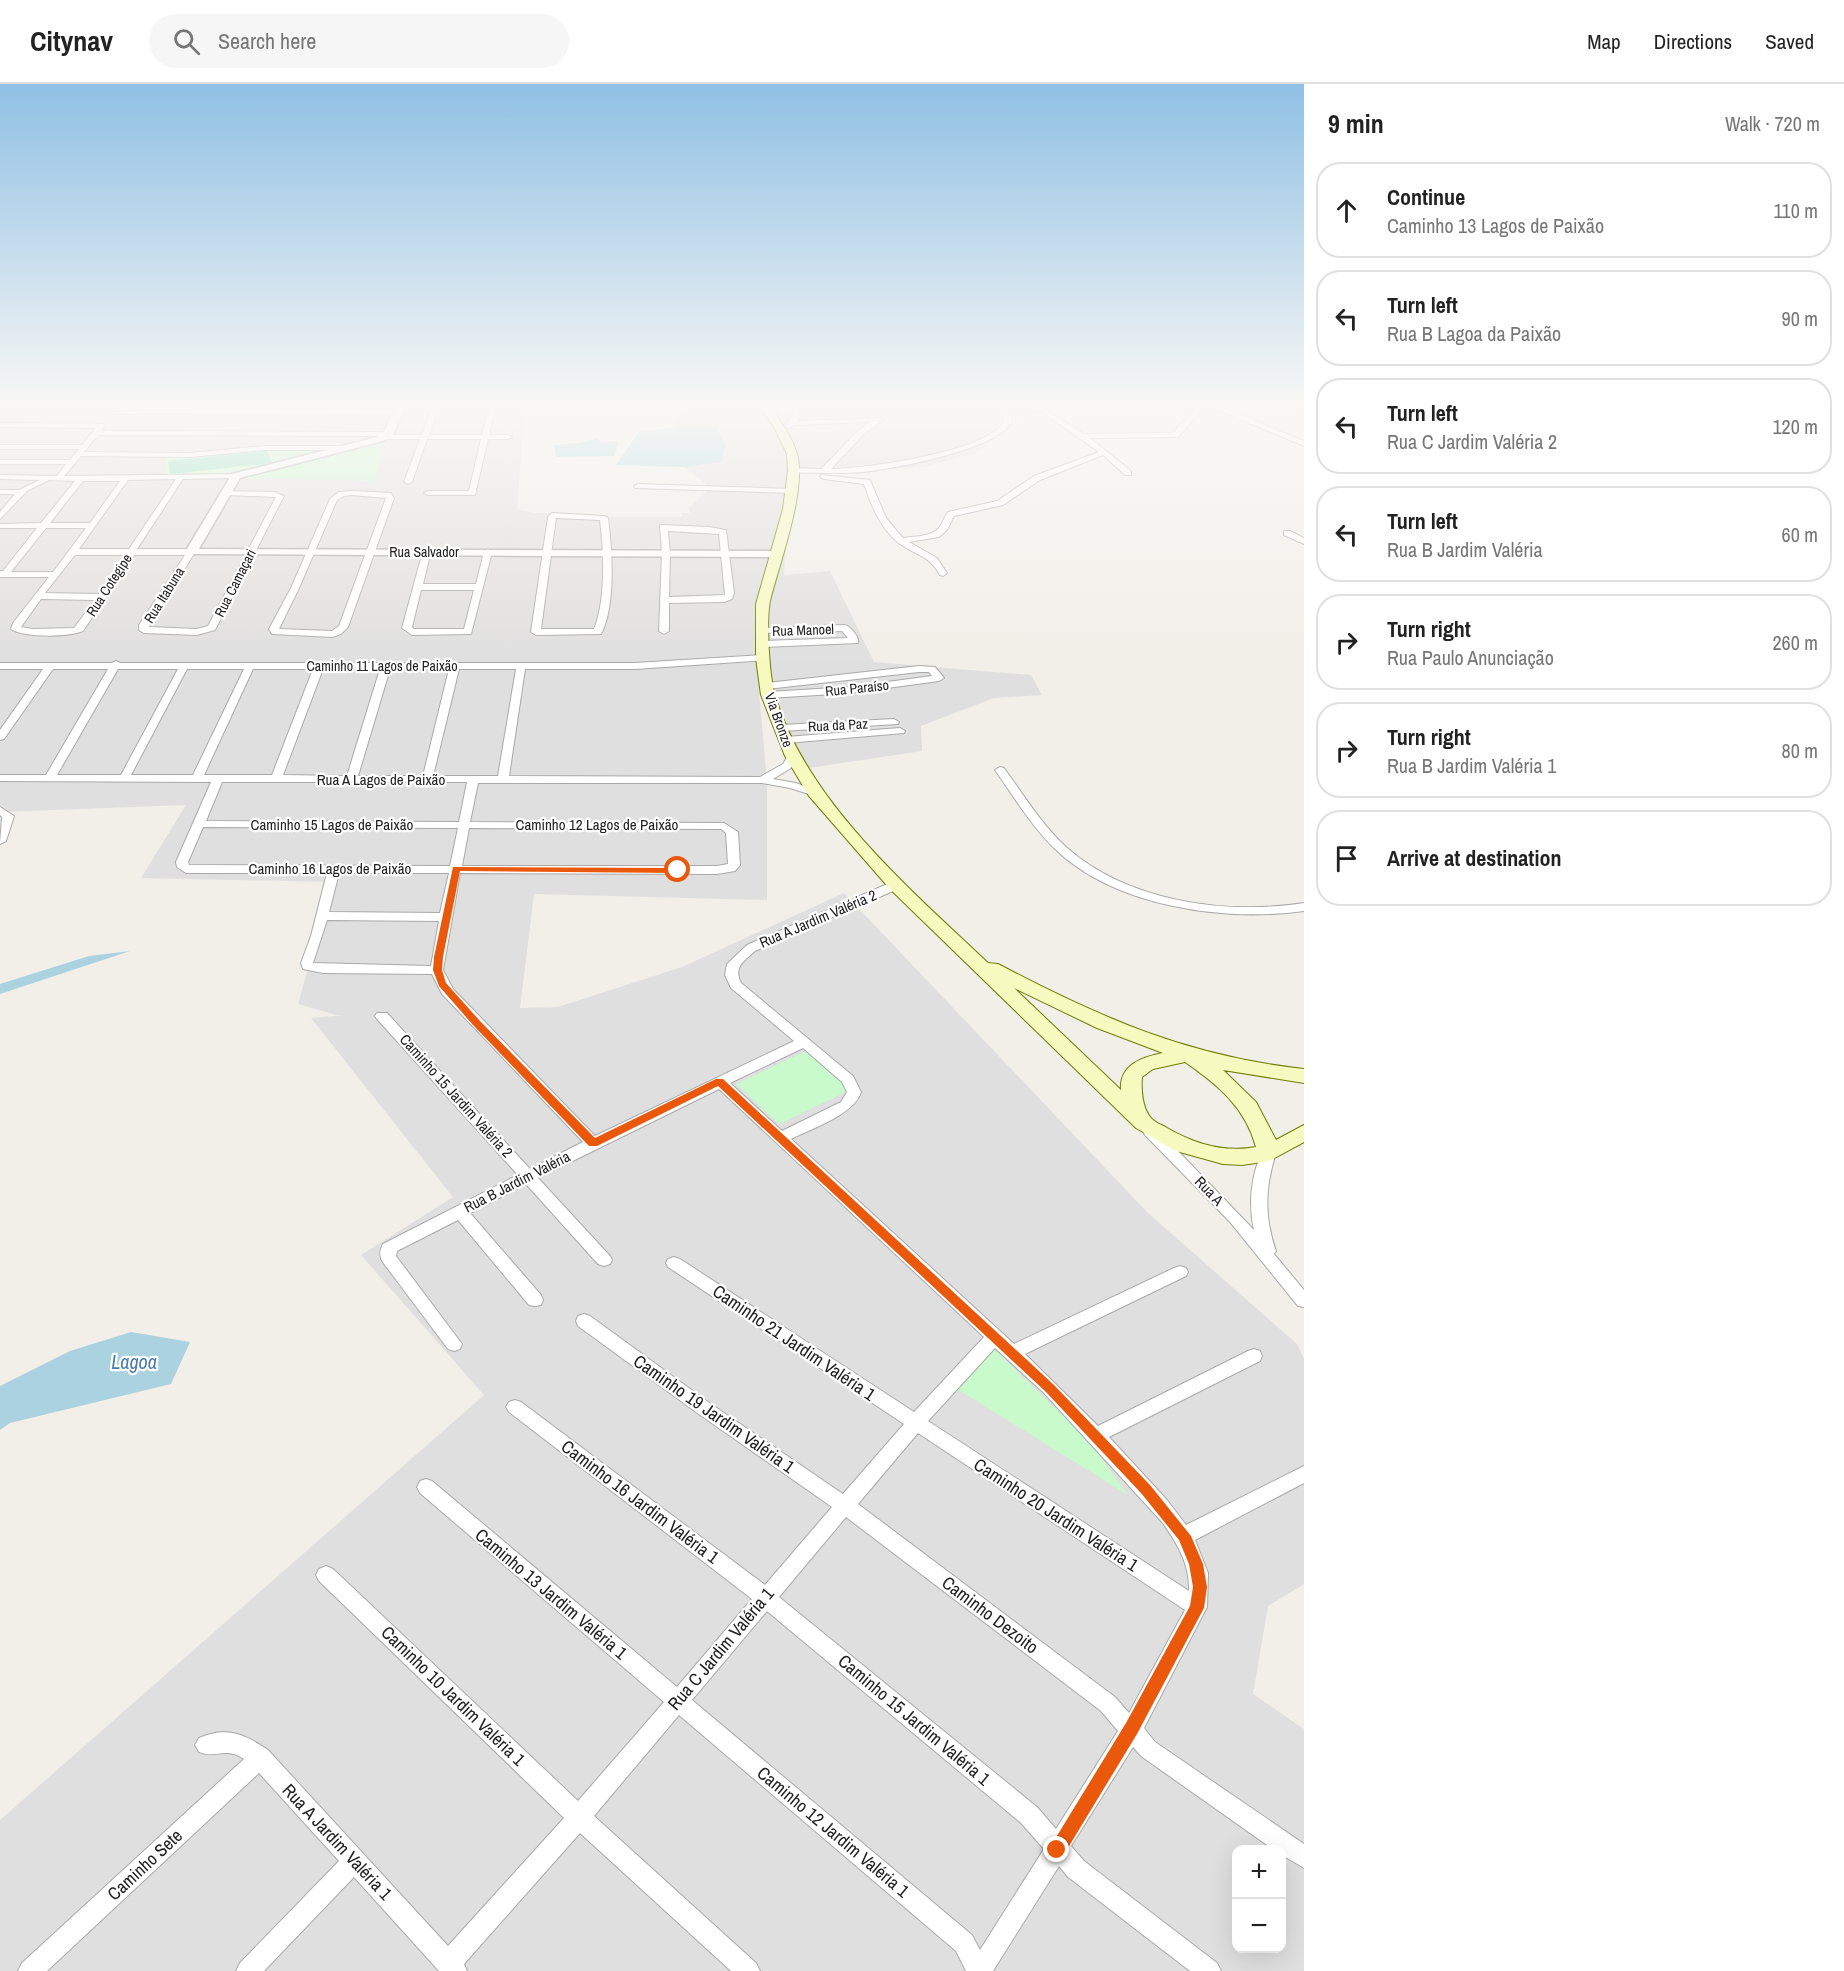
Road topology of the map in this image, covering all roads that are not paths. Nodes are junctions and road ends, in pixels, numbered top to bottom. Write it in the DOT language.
graph roads {
  1 [pos="72,491"];
  2 [pos="116,491"];
  3 [pos="171,491"];
  4 [pos="472,491"];
  5 [pos="792,491"];
  6 [pos="871,491"];
  7 [pos="1019,491"];
  8 [pos="0,492"];
  9 [pos="21,492"];
  10 [pos="226,493"];
  11 [pos="428,493"];
  12 [pos="2,513"];
  13 [pos="91,525"];
  14 [pos="0,526"];
  15 [pos="44,526"];
  16 [pos="1287,533"];
  17 [pos="901,541"];
  18 [pos="1304,541"];
  19 [pos="73,552"];
  20 [pos="130,552"];
  21 [pos="191,552"];
  22 [pos="252,552"];
  23 [pos="311,552"];
  24 [pos="370,552"];
  25 [pos="427,552"];
  26 [pos="488,552"];
  27 [pos="546,553"];
  28 [pos="607,554"];
  29 [pos="666,554"];
  30 [pos="725,554"];
  31 [pos="776,554"];
  32 [pos="943,573"];
  33 [pos="2,574"];
  34 [pos="55,575"];
  35 [pos="418,587"];
  36 [pos="480,587"];
  37 [pos="38,596"];
  38 [pos="101,597"];
  39 [pos="664,600"];
  40 [pos="215,623"];
  41 [pos="664,631"];
  42 [pos="763,644"];
  43 [pos="51,664"];
  44 [pos="116,664"];
  45 [pos="0,666"];
  46 [pos="184,666"];
  47 [pos="250,666"];
  48 [pos="386,666"];
  49 [pos="455,666"];
  50 [pos="521,666"];
  51 [pos="319,667"];
  52 [pos="767,691"];
  53 [pos="897,727"];
  54 [pos="784,734"];
  55 [pos="0,737"];
  56 [pos="793,756"];
  57 [pos="1000,770"];
  58 [pos="0,778"];
  59 [pos="50,778"];
  60 [pos="124,779"];
  61 [pos="197,779"];
  62 [pos="218,779"];
  63 [pos="276,779"];
  64 [pos="351,780"];
  65 [pos="427,780"];
  66 [pos="473,780"];
  67 [pos="503,780"];
  68 [pos="762,780"];
  69 [pos="815,793"];
  70 [pos="0,810"];
  71 [pos="199,824"];
  72 [pos="465,825"];
  73 [pos="0,841"];
  74 [pos="334,868"];
  75 [pos="456,868"];
  76 [pos="731,868"];
  77 [pos="896,885"];
  78 [pos="1304,908"];
  79 [pos="322,916"];
  80 [pos="446,917"];
  81 [pos="961,949"];
  82 [pos="437,970"];
  83 [pos="382,1016"];
  84 [pos="804,1042"];
  85 [pos="1188,1055"];
  86 [pos="1304,1076"];
  87 [pos="719,1082"];
  88 [pos="1143,1123"];
  89 [pos="1304,1132"];
  90 [pos="781,1138"];
  91 [pos="593,1143"];
  92 [pos="1269,1153"];
  93 [pos="529,1176"];
  94 [pos="460,1212"];
  95 [pos="604,1260"];
  96 [pos="1272,1261"];
  97 [pos="674,1263"];
  98 [pos="1180,1272"];
  99 [pos="535,1300"];
  100 [pos="1304,1301"];
  101 [pos="584,1321"];
  102 [pos="996,1336"];
  103 [pos="454,1344"];
  104 [pos="1013,1352"];
  105 [pos="1254,1356"];
  106 [pos="515,1407"];
  107 [pos="915,1423"];
  108 [pos="1096,1435"];
  109 [pos="1304,1474"];
  110 [pos="426,1488"];
  111 [pos="845,1505"];
  112 [pos="1184,1536"];
  113 [pos="326,1575"];
  114 [pos="765,1597"];
  115 [pos="1197,1608"];
  116 [pos="677,1701"];
  117 [pos="1132,1729"];
  118 [pos="206,1746"];
  119 [pos="260,1758"];
  120 [pos="579,1817"];
  121 [pos="1057,1850"];
  122 [pos="1304,1857"];
  123 [pos="355,1860"];
  124 [pos="451,1968"];
  125 [pos="30,1971"];
  126 [pos="248,1971"];
  127 [pos="748,1971"];
  128 [pos="979,1971"];
  129 [pos="1209,1971"];
  1 -- 15 [label="street"];
  2 -- 13 [label="street"];
  3 -- 20 [label="street, Rua Cotegipe"];
  4 -- 11 [label="street"];
  5 -- 31 [label="main road, Via Bronze"];
  6 -- 17 [label="street"];
  7 -- 17 [label="street"];
  8 -- 9 [label="street"];
  9 -- 12 [label="street"];
  10 -- 21 [label="street"];
  10 -- 22 [label="street, Rua Camaçari"];
  13 -- 15 [label="street"];
  13 -- 19 [label="street"];
  14 -- 15 [label="street"];
  15 -- 33 [label="street"];
  16 -- 18 [label="street"];
  17 -- 32 [label="street"];
  19 -- 20 [label="street, Rua Salvador"];
  19 -- 34 [label="street"];
  20 -- 21 [label="street, Rua Salvador"];
  20 -- 38 [label="street, Rua Cotegipe"];
  21 -- 22 [label="street, Rua Salvador"];
  21 -- 40 [label="street, Rua Itabuna"];
  22 -- 23 [label="street, Rua Salvador"];
  22 -- 40 [label="street, Rua Camaçari"];
  23 -- 24 [label="street, Rua Salvador"];
  23 -- 24 [label="street"];
  23 -- 24 [label="street"];
  24 -- 25 [label="street, Rua Salvador"];
  25 -- 26 [label="street, Rua Salvador"];
  25 -- 35 [label="street"];
  26 -- 27 [label="street, Rua Salvador"];
  26 -- 36 [label="street"];
  27 -- 28 [label="street, Rua Salvador"];
  27 -- 28 [label="street"];
  27 -- 28 [label="street"];
  28 -- 29 [label="street, Rua Salvador"];
  29 -- 30 [label="street, Rua Salvador"];
  29 -- 30 [label="street"];
  29 -- 39 [label="street"];
  30 -- 31 [label="street, Rua Salvador"];
  30 -- 39 [label="street"];
  31 -- 42 [label="main road, Via Bronze"];
  33 -- 34 [label="street"];
  34 -- 37 [label="street"];
  35 -- 36 [label="street"];
  35 -- 36 [label="street"];
  37 -- 38 [label="street"];
  37 -- 38 [label="street, Rua Cotegipe"];
  39 -- 41 [label="street"];
  42 -- 42 [label="street, Rua Manoel"];
  42 -- 50 [label="street, Caminho 11 Lagos de Paixão"];
  42 -- 52 [label="main road, Via Bronze"];
  43 -- 44 [label="street, Caminho 11 Lagos de Paixão"];
  43 -- 45 [label="street, Caminho 11 Lagos de Paixão"];
  43 -- 55 [label="street"];
  44 -- 46 [label="street, Caminho 11 Lagos de Paixão"];
  44 -- 59 [label="street"];
  46 -- 47 [label="street, Caminho 11 Lagos de Paixão"];
  46 -- 60 [label="street"];
  47 -- 51 [label="street, Caminho 11 Lagos de Paixão"];
  47 -- 61 [label="street"];
  48 -- 49 [label="street, Caminho 11 Lagos de Paixão"];
  48 -- 51 [label="street, Caminho 11 Lagos de Paixão"];
  48 -- 64 [label="street"];
  49 -- 50 [label="street, Caminho 11 Lagos de Paixão"];
  49 -- 65 [label="street"];
  50 -- 67 [label="street"];
  51 -- 63 [label="street"];
  52 -- 52 [label="street, Rua Paraíso"];
  52 -- 54 [label="main road, Via Bronze"];
  53 -- 54 [label="street"];
  54 -- 56 [label="main road, Via Bronze"];
  56 -- 68 [label="street"];
  56 -- 69 [label="main road, Via Bronze"];
  57 -- 78 [label="street"];
  58 -- 59 [label="street, Rua A Lagos de Paixão"];
  59 -- 60 [label="street, Rua A Lagos de Paixão"];
  60 -- 61 [label="street, Rua A Lagos de Paixão"];
  61 -- 62 [label="street, Rua A Lagos de Paixão"];
  62 -- 63 [label="street, Rua A Lagos de Paixão"];
  62 -- 71 [label="street"];
  63 -- 64 [label="street, Rua A Lagos de Paixão"];
  64 -- 65 [label="street, Rua A Lagos de Paixão"];
  65 -- 66 [label="street, Rua A Lagos de Paixão"];
  66 -- 67 [label="street, Rua A Lagos de Paixão"];
  66 -- 72 [label="street"];
  67 -- 68 [label="street, Rua A Lagos de Paixão"];
  68 -- 69 [label="street, Rua A Lagos de Paixão"];
  69 -- 77 [label="main road, Via Bronze"];
  70 -- 73 [label="street"];
  71 -- 72 [label="street, Caminho 15 Lagos de Paixão"];
  71 -- 74 [label="street, Caminho 16 Lagos de Paixão"];
  72 -- 75 [label="street"];
  72 -- 76 [label="street, Caminho 12 Lagos de Paixão"];
  74 -- 75 [label="street, Caminho 16 Lagos de Paixão"];
  74 -- 79 [label="street"];
  75 -- 76 [label="street, Caminho 16 Lagos de Paixão"];
  75 -- 80 [label="street"];
  77 -- 81 [label="main road, Via Bronze"];
  77 -- 84 [label="street, Rua A Jardim Valéria 2"];
  79 -- 80 [label="street"];
  79 -- 82 [label="street"];
  80 -- 82 [label="street"];
  81 -- 85 [label="main road"];
  81 -- 88 [label="main road"];
  82 -- 91 [label="street"];
  83 -- 93 [label="street, Caminho 15 Jardim Valéria 2"];
  84 -- 87 [label="street, Rua B Jardim Valéria"];
  84 -- 90 [label="street, Rua A Jardim Valéria 2"];
  85 -- 86 [label="main road"];
  85 -- 88 [label="main road"];
  85 -- 92 [label="main road"];
  87 -- 90 [label="street"];
  87 -- 91 [label="street, Rua B Jardim Valéria"];
  88 -- 92 [label="main road"];
  88 -- 96 [label="street, Rua A"];
  89 -- 92 [label="main road"];
  90 -- 102 [label="street"];
  91 -- 93 [label="street, Rua B Jardim Valéria"];
  92 -- 96 [label="street"];
  93 -- 94 [label="street, Rua B Jardim Valéria"];
  93 -- 95 [label="street, Caminho 15 Jardim Valéria 2"];
  94 -- 99 [label="street"];
  94 -- 103 [label="street, Rua B Jardim Valéria"];
  96 -- 100 [label="street"];
  97 -- 107 [label="street, Caminho 21 Jardim Valéria 1"];
  98 -- 104 [label="street"];
  101 -- 111 [label="street, Caminho 19 Jardim Valéria 1"];
  102 -- 104 [label="street"];
  102 -- 107 [label="street, Rua C Jardim Valéria 1"];
  104 -- 108 [label="street"];
  105 -- 108 [label="street"];
  106 -- 114 [label="street, Caminho 16 Jardim Valéria 1"];
  107 -- 111 [label="street, Rua C Jardim Valéria 1"];
  107 -- 115 [label="street, Caminho 20 Jardim Valéria 1"];
  108 -- 112 [label="street"];
  109 -- 112 [label="street"];
  110 -- 116 [label="street, Caminho 13 Jardim Valéria 1"];
  111 -- 114 [label="street, Rua C Jardim Valéria 1"];
  111 -- 117 [label="street, Caminho Dezoito"];
  112 -- 115 [label="street"];
  113 -- 120 [label="street, Caminho 10 Jardim Valéria 1"];
  114 -- 116 [label="street, Rua C Jardim Valéria 1"];
  114 -- 121 [label="street, Caminho 15 Jardim Valéria 1"];
  115 -- 117 [label="street"];
  116 -- 120 [label="street, Rua C Jardim Valéria 1"];
  116 -- 128 [label="street, Caminho 12 Jardim Valéria 1"];
  117 -- 121 [label="street"];
  117 -- 122 [label="street, Caminho Dezoito"];
  118 -- 119 [label="street, Rua A Jardim Valéria 1"];
  119 -- 123 [label="street, Rua A Jardim Valéria 1"];
  119 -- 125 [label="street, Caminho Sete"];
  120 -- 124 [label="street, Rua C Jardim Valéria 1"];
  120 -- 127 [label="street, Caminho 10 Jardim Valéria 1"];
  121 -- 128 [label="street"];
  121 -- 129 [label="street, Caminho 15 Jardim Valéria 1"];
  123 -- 124 [label="street, Rua A Jardim Valéria 1"];
  123 -- 126 [label="street"];
}
